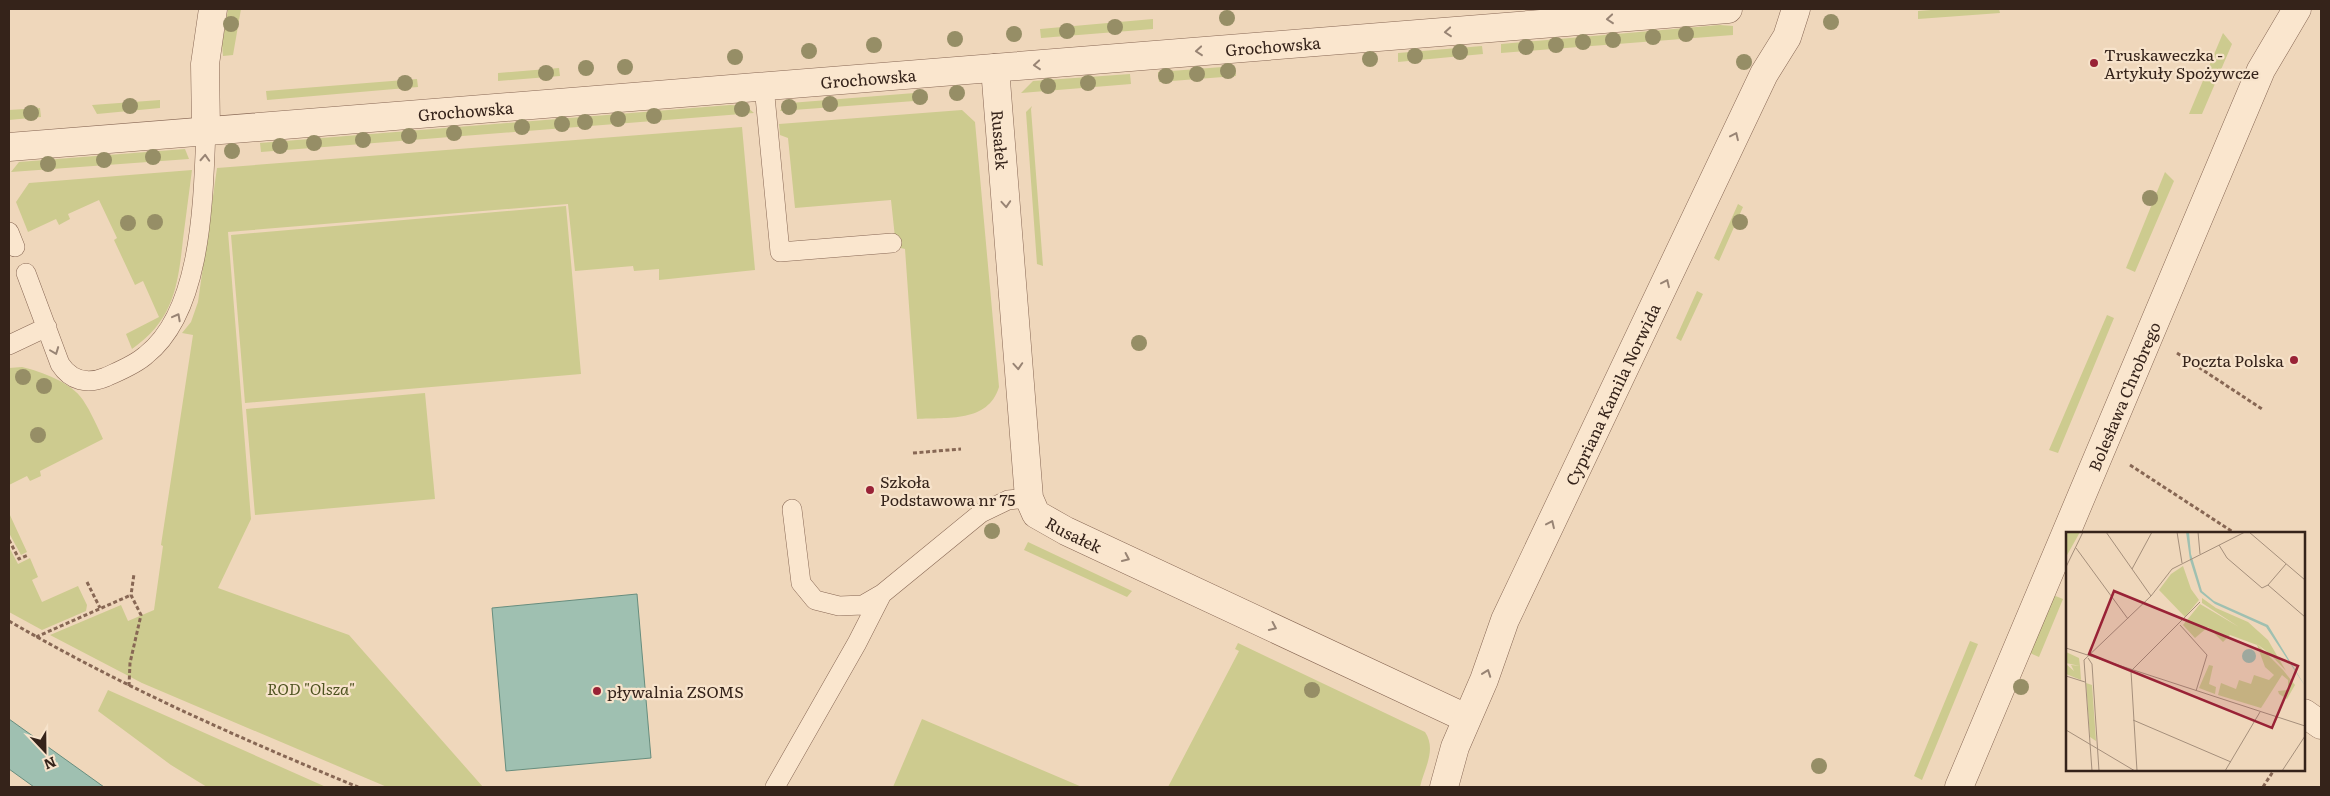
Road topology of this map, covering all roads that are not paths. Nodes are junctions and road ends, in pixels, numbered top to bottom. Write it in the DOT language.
graph roads {
  1 [pos="214,9"];
  2 [pos="1728,9"];
  3 [pos="1796,9"];
  4 [pos="2296,9"];
  5 [pos="995,68"];
  6 [pos="764,86"];
  7 [pos="206,130"];
  8 [pos="9,147"];
  9 [pos="892,243"];
  10 [pos="26,272"];
  11 [pos="47,328"];
  12 [pos="9,345"];
  13 [pos="1029,498"];
  14 [pos="792,509"];
  15 [pos="2071,532"];
  16 [pos="2062,555"];
  17 [pos="882,594"];
  18 [pos="2305,714"];
  19 [pos="1466,718"];
  20 [pos="2321,724"];
  21 [pos="775,787"];
  22 [pos="1444,787"];
  23 [pos="1959,787"];
  1 -- 7 [label="street"];
  2 -- 5 [label="street, Grochowska, one-way"];
  19 -- 3 [label="street, Cypriana Kamila Norwida, one-way"];
  4 -- 15 [label="street, Bolesława Chrobrego"];
  5 -- 6 [label="street, Grochowska"];
  5 -- 13 [label="street, Rusałek, one-way"];
  6 -- 7 [label="street, Grochowska"];
  6 -- 9 [label="lane"];
  7 -- 8 [label="street, Grochowska"];
  11 -- 7 [label="lane, one-way"];
  10 -- 11 [label="lane"];
  11 -- 12 [label="lane"];
  13 -- 17 [label="lane"];
  13 -- 19 [label="street, Rusałek, one-way"];
  14 -- 17 [label="lane"];
  16 -- 23 [label="street, Bolesława Chrobrego"];
  17 -- 21 [label="lane"];
  18 -- 20 [label="street"];
  19 -- 22 [label="street, Cypriana Kamila Norwida"];
}
